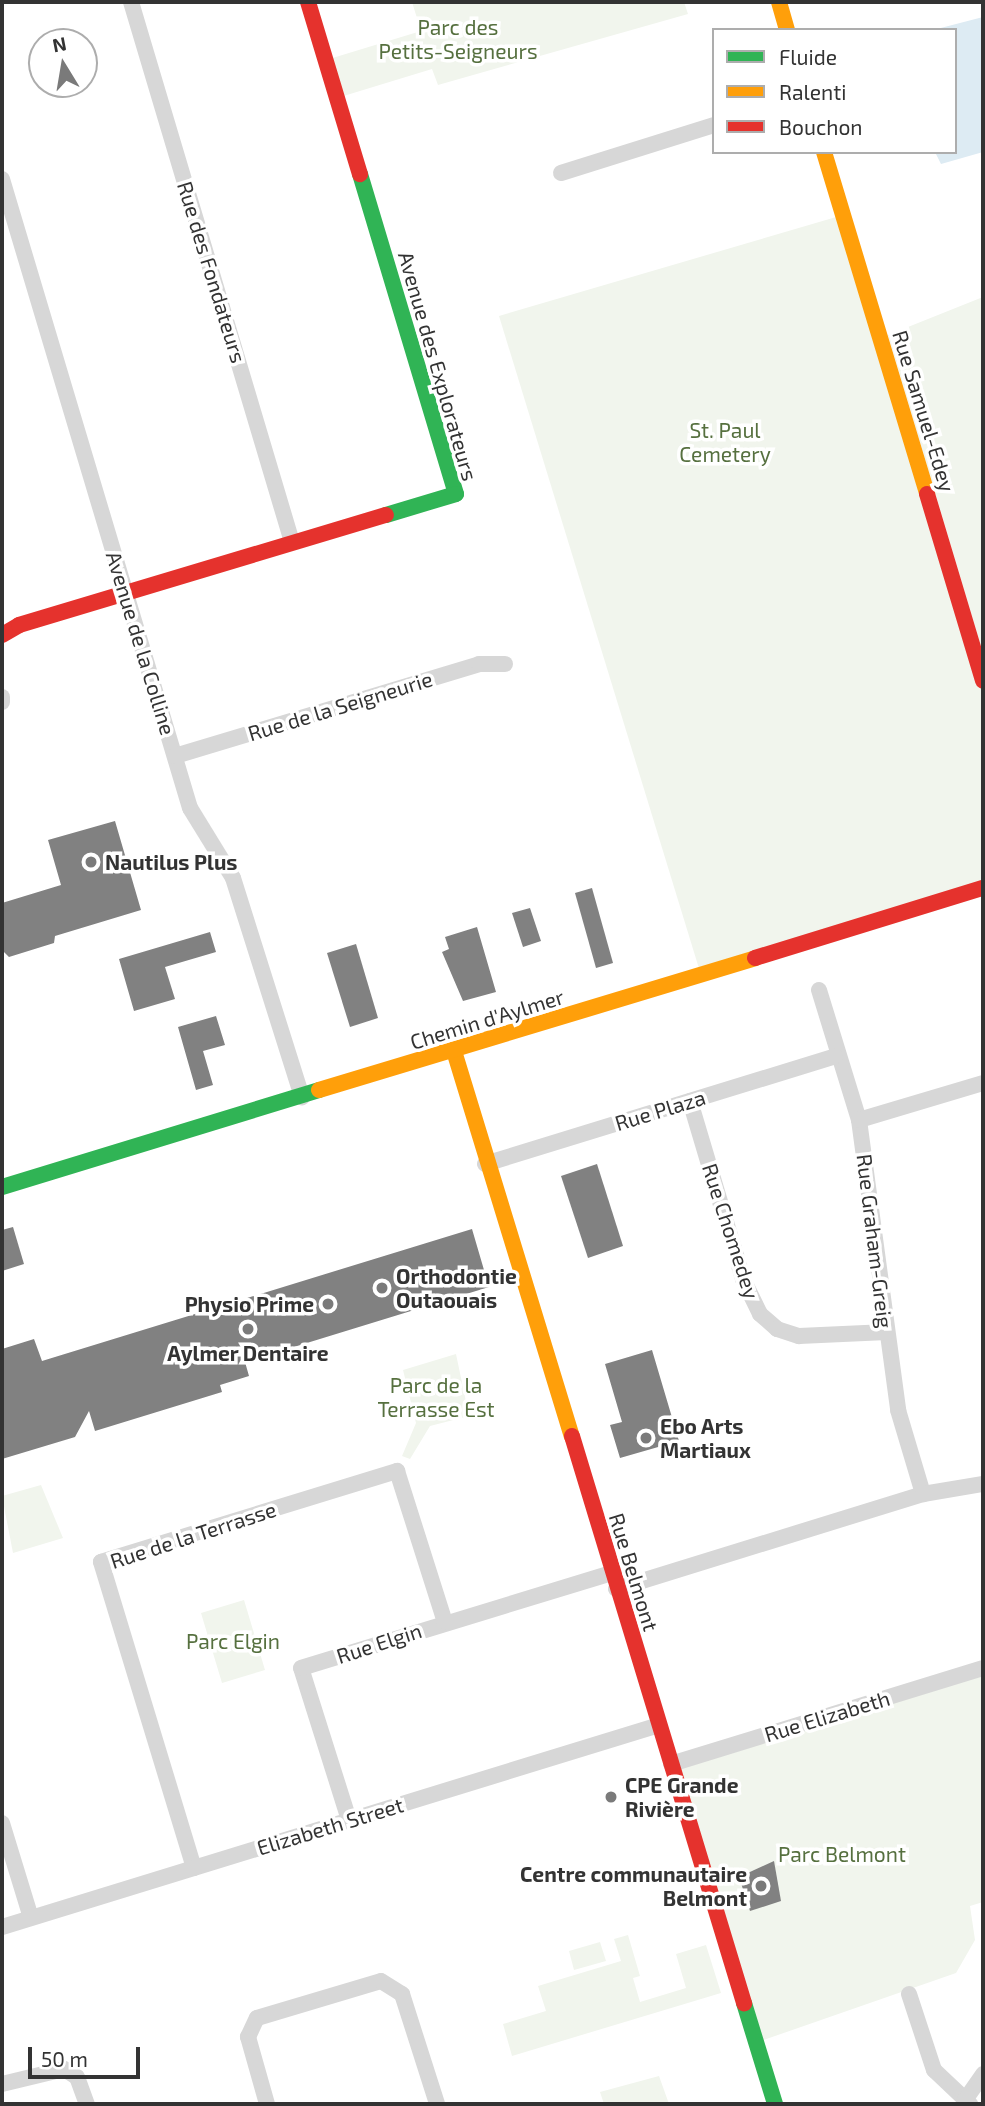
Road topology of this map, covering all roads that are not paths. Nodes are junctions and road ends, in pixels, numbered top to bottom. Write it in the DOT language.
graph roads {
  1 [pos="131,2"];
  2 [pos="308,2"];
  3 [pos="779,2"];
  4 [pos="786,28"];
  5 [pos="712,126"];
  6 [pos="825,154"];
  7 [pos="561,173"];
  8 [pos="2,180"];
  9 [pos="292,541"];
  10 [pos="125,592"];
  11 [pos="2,635"];
  12 [pos="505,664"];
  13 [pos="983,681"];
  14 [pos="175,756"];
  15 [pos="983,888"];
  16 [pos="819,990"];
  17 [pos="454,1051"];
  18 [pos="835,1056"];
  19 [pos="983,1083"];
  20 [pos="302,1097"];
  21 [pos="690,1101"];
  22 [pos="859,1120"];
  23 [pos="485,1164"];
  24 [pos="2,1187"];
  25 [pos="887,1332"];
  26 [pos="983,1484"];
  27 [pos="923,1494"];
  28 [pos="614,1581"];
  29 [pos="445,1622"];
  30 [pos="982,1674"];
  31 [pos="659,1725"];
  32 [pos="671,1764"];
  33 [pos="349,1821"];
  34 [pos="2,1823"];
  35 [pos="194,1868"];
  36 [pos="31,1919"];
  37 [pos="2,1927"];
  38 [pos="909,1994"];
  39 [pos="983,2074"];
  40 [pos="2,2084"];
  41 [pos="967,2102"];
  42 [pos="87,2104"];
  43 [pos="267,2104"];
  44 [pos="437,2104"];
  45 [pos="775,2104"];
  1 -- 9 [label="street, Rue des Fondateurs"];
  2 -- 9 [label="street, Avenue des Explorateurs"];
  3 -- 4 [label="street"];
  5 -- 7 [label="street"];
  6 -- 13 [label="street, Rue Samuel-Edey"];
  8 -- 10 [label="street, Avenue de la Colline"];
  9 -- 10 [label="street, Avenue des Explorateurs"];
  10 -- 11 [label="street, Avenue des Explorateurs"];
  10 -- 14 [label="street, Avenue de la Colline"];
  12 -- 14 [label="street, Rue de la Seigneurie"];
  14 -- 20 [label="street, Avenue de la Colline"];
  15 -- 17 [label="street, Chemin d'Aylmer"];
  16 -- 18 [label="street, Rue Graham-Greig"];
  17 -- 20 [label="street, Chemin d'Aylmer"];
  17 -- 23 [label="street, Rue Belmont"];
  18 -- 21 [label="street, Rue Plaza"];
  18 -- 22 [label="street, Rue Graham-Greig"];
  19 -- 22 [label="street"];
  20 -- 24 [label="street, Chemin d'Aylmer"];
  21 -- 23 [label="street, Rue Plaza"];
  21 -- 25 [label="street, Rue Chomedey"];
  22 -- 25 [label="street, Rue Graham-Greig"];
  23 -- 28 [label="street, Rue Belmont"];
  25 -- 27 [label="street, Rue Graham-Greig"];
  26 -- 27 [label="street, Rue Elgin"];
  27 -- 28 [label="street, Rue Elgin"];
  28 -- 29 [label="street, Rue Elgin"];
  28 -- 31 [label="street, Rue Belmont"];
  29 -- 33 [label="street, Rue Elgin"];
  29 -- 35 [label="street, Rue de la Terrasse"];
  30 -- 32 [label="street, Rue Elizabeth"];
  31 -- 32 [label="street, Rue Belmont"];
  31 -- 33 [label="street, Elizabeth Street"];
  32 -- 45 [label="street, Rue Belmont"];
  33 -- 35 [label="street, Elizabeth Street"];
  34 -- 36 [label="street"];
  35 -- 36 [label="street, Elizabeth Street"];
  36 -- 37 [label="street, Elizabeth Street"];
  38 -- 41 [label="street"];
  39 -- 41 [label="street"];
  40 -- 42 [label="street"];
  43 -- 44 [label="street"];
}
